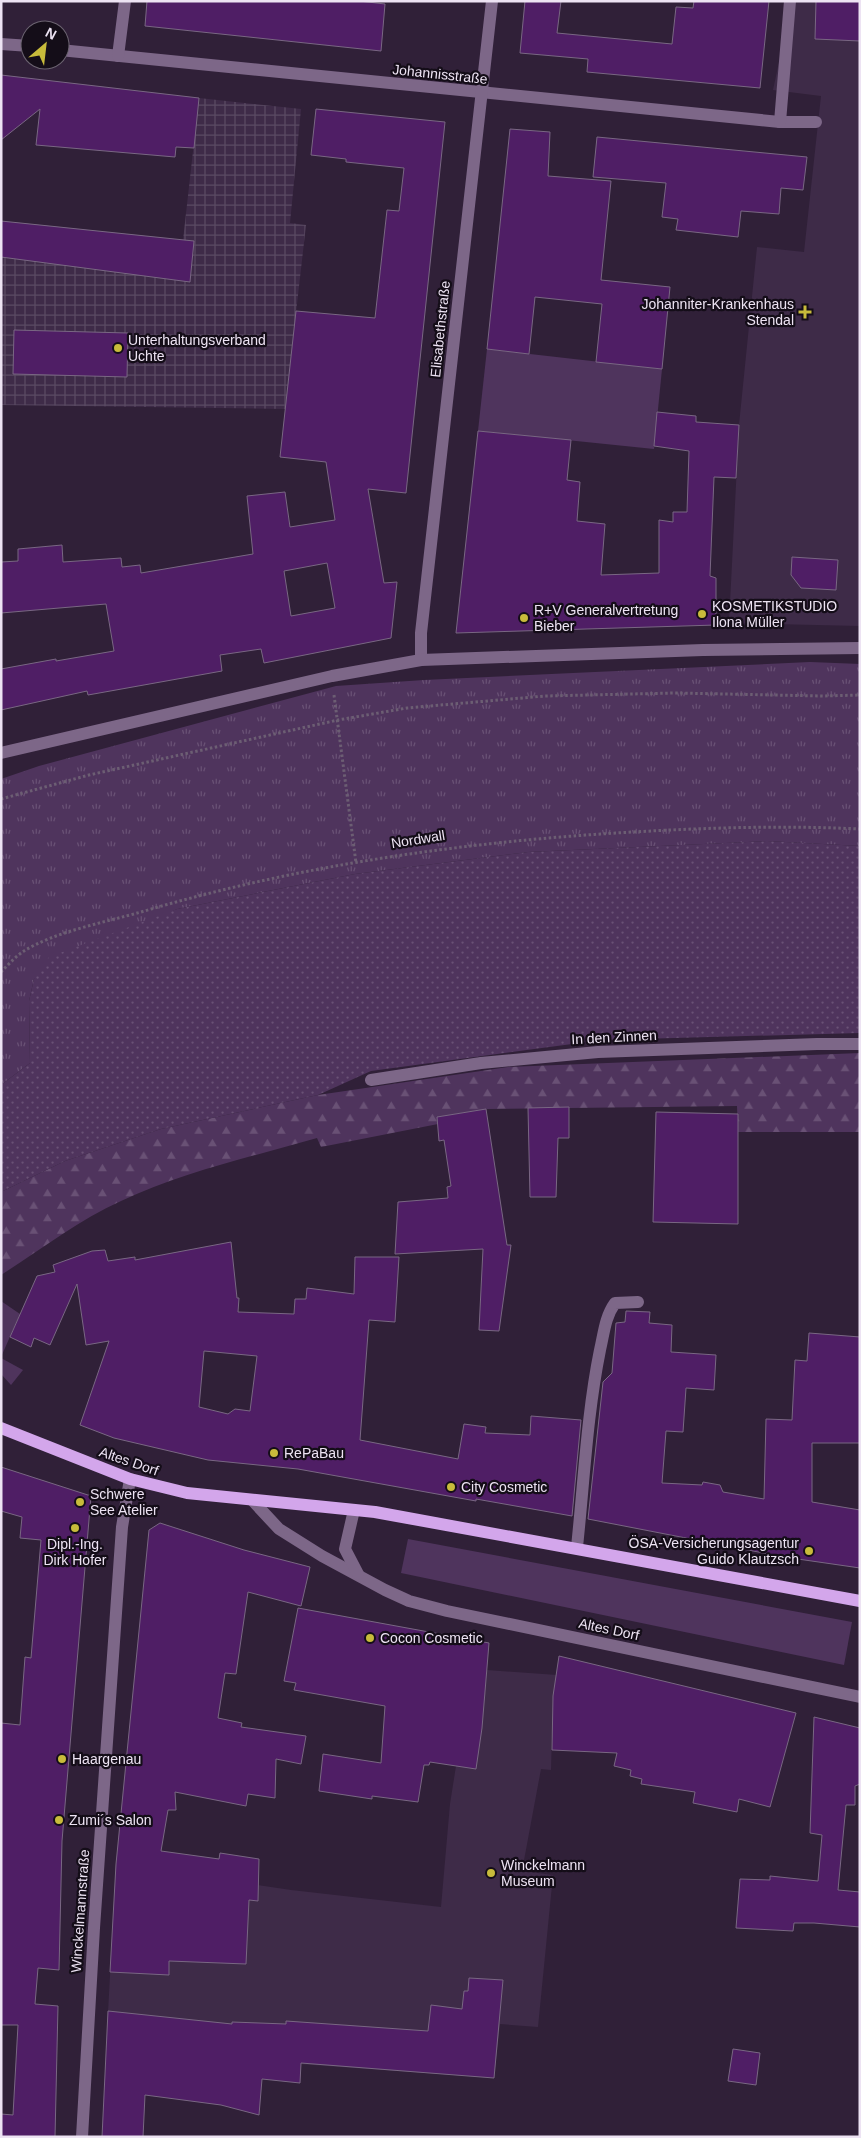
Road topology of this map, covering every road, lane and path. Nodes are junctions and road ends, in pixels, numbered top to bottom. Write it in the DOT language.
graph roads {
  1 [pos="124,1"];
  2 [pos="492,1"];
  3 [pos="790,1"];
  4 [pos="1,44"];
  5 [pos="20,45"];
  6 [pos="70,51"];
  7 [pos="118,56"];
  8 [pos="481,93"];
  9 [pos="780,122"];
  10 [pos="816,122"];
  11 [pos="860,648"];
  12 [pos="421,660"];
  13 [pos="332,676"];
  14 [pos="860,695"];
  15 [pos="338,720"];
  16 [pos="1,753"];
  17 [pos="1,799"];
  18 [pos="860,829"];
  19 [pos="356,863"];
  20 [pos="1,972"];
  21 [pos="860,1044"];
  22 [pos="371,1080"];
  23 [pos="638,1302"];
  24 [pos="1,1428"];
  25 [pos="130,1478"];
  26 [pos="253,1501"];
  27 [pos="354,1510"];
  28 [pos="577,1547"];
  29 [pos="358,1574"];
  30 [pos="860,1600"];
  31 [pos="860,1696"];
  32 [pos="82,2137"];
  1 -- 7 [label="street"];
  2 -- 8 [label="street, Elisabethstraße"];
  3 -- 9 [label="street"];
  4 -- 5 [label="street"];
  6 -- 7 [label="street, Johannisstraße"];
  7 -- 8 [label="street, Johannisstraße"];
  8 -- 9 [label="street, Johannisstraße"];
  8 -- 12 [label="street, Elisabethstraße"];
  9 -- 10 [label="street, Johannisstraße"];
  11 -- 12 [label="street"];
  12 -- 13 [label="street"];
  13 -- 15 [label="path"];
  13 -- 16 [label="street"];
  14 -- 15 [label="path"];
  15 -- 17 [label="path"];
  15 -- 19 [label="path"];
  18 -- 19 [label="path, Nordwall"];
  19 -- 20 [label="path, Nordwall"];
  21 -- 22 [label="street, In den Zinnen"];
  23 -- 28 [label="street"];
  24 -- 25 [label="main road, Altes Dorf"];
  25 -- 26 [label="main road, Altes Dorf"];
  25 -- 32 [label="street, Winckelmannstraße"];
  26 -- 27 [label="main road, Altes Dorf"];
  26 -- 29 [label="street, Altes Dorf"];
  27 -- 28 [label="main road, Altes Dorf"];
  27 -- 29 [label="street"];
  28 -- 30 [label="main road, Altes Dorf"];
  29 -- 31 [label="street, Altes Dorf"];
}
